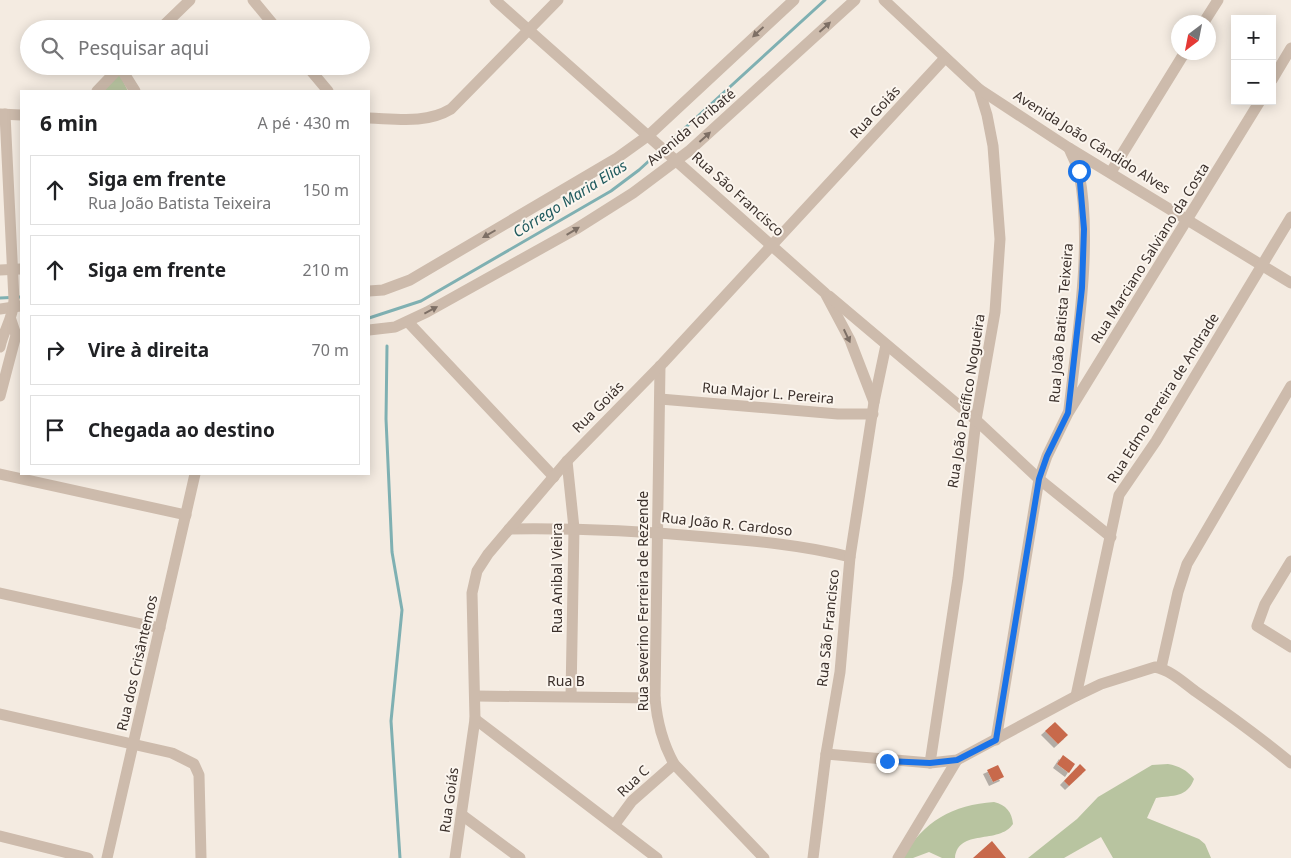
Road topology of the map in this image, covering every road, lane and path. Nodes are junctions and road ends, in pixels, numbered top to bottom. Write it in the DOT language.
graph roads {
  1 [pos="190,0"];
  2 [pos="253,0"];
  3 [pos="495,0"];
  4 [pos="558,0"];
  5 [pos="794,0"];
  6 [pos="855,0"];
  7 [pos="884,0"];
  8 [pos="1218,0"];
  9 [pos="1208,15"];
  10 [pos="169,20"];
  11 [pos="269,20"];
  12 [pos="529,30"];
  13 [pos="1291,48"];
  14 [pos="945,58"];
  15 [pos="1180,60"];
  16 [pos="1276,73"];
  17 [pos="113,75"];
  18 [pos="126,75"];
  19 [pos="315,75"];
  20 [pos="980,89"];
  21 [pos="98,90"];
  22 [pos="134,90"];
  23 [pos="327,90"];
  24 [pos="1258,105"];
  25 [pos="3,114"];
  26 [pos="20,115"];
  27 [pos="370,118"];
  28 [pos="652,138"];
  29 [pos="1069,148"];
  30 [pos="674,158"];
  31 [pos="1111,172"];
  32 [pos="1291,217"];
  33 [pos="1187,219"];
  34 [pos="772,245"];
  35 [pos="1262,264"];
  36 [pos="0,270"];
  37 [pos="16,272"];
  38 [pos="1291,283"];
  39 [pos="370,291"];
  40 [pos="825,293"];
  41 [pos="16,304"];
  42 [pos="0,309"];
  43 [pos="11,320"];
  44 [pos="408,322"];
  45 [pos="370,330"];
  46 [pos="1,335"];
  47 [pos="18,335"];
  48 [pos="886,345"];
  49 [pos="0,347"];
  50 [pos="660,366"];
  51 [pos="2,380"];
  52 [pos="1291,386"];
  53 [pos="0,396"];
  54 [pos="660,399"];
  55 [pos="874,402"];
  56 [pos="1068,413"];
  57 [pos="873,414"];
  58 [pos="976,420"];
  59 [pos="566,461"];
  60 [pos="0,474"];
  61 [pos="195,475"];
  62 [pos="554,477"];
  63 [pos="1039,479"];
  64 [pos="186,515"];
  65 [pos="574,528"];
  66 [pos="509,529"];
  67 [pos="657,532"];
  68 [pos="1111,538"];
  69 [pos="850,557"];
  70 [pos="1291,561"];
  71 [pos="0,593"];
  72 [pos="160,628"];
  73 [pos="1291,647"];
  74 [pos="1161,668"];
  75 [pos="476,696"];
  76 [pos="571,696"];
  77 [pos="1076,696"];
  78 [pos="656,698"];
  79 [pos="0,714"];
  80 [pos="475,719"];
  81 [pos="996,740"];
  82 [pos="133,743"];
  83 [pos="826,754"];
  84 [pos="957,760"];
  85 [pos="930,763"];
  86 [pos="1291,763"];
  87 [pos="674,764"];
  88 [pos="462,815"];
  89 [pos="615,824"];
  90 [pos="0,836"];
  91 [pos="88,858"];
  92 [pos="107,858"];
  93 [pos="200,858"];
  94 [pos="455,858"];
  95 [pos="520,858"];
  96 [pos="657,858"];
  97 [pos="764,858"];
  98 [pos="813,858"];
  99 [pos="898,858"];
  1 -- 10 [label="street"];
  2 -- 11 [label="street"];
  3 -- 12 [label="street, Rua São Francisco"];
  4 -- 12 [label="street"];
  5 -- 28 [label="street, Avenida Toribaté, one-way"];
  30 -- 6 [label="street, Avenida Toribaté, one-way"];
  7 -- 14 [label="street"];
  8 -- 9 [label="street"];
  12 -- 27 [label="street"];
  12 -- 28 [label="street, Rua São Francisco"];
  13 -- 16 [label="street"];
  14 -- 20 [label="street"];
  14 -- 34 [label="street, Rua Goiás"];
  15 -- 31 [label="street"];
  17 -- 21 [label="street"];
  18 -- 22 [label="street"];
  19 -- 23 [label="street"];
  20 -- 29 [label="street, Avenida João Cândido Alves"];
  20 -- 58 [label="street, Rua João Pacífico Nogueira"];
  24 -- 33 [label="street, Rua Marciano Salviano da Costa"];
  25 -- 26 [label="street"];
  25 -- 37 [label="street"];
  28 -- 30 [label="street, Rua São Francisco"];
  28 -- 39 [label="street, Avenida Toribaté, one-way"];
  29 -- 31 [label="street, Avenida João Cândido Alves"];
  29 -- 56 [label="street, Rua João Batista Teixeira"];
  30 -- 34 [label="street, Rua São Francisco"];
  44 -- 30 [label="street, Avenida Toribaté, one-way"];
  31 -- 33 [label="street, Avenida João Cândido Alves"];
  32 -- 35 [label="street, Rua Edmo Pereira de Andrade"];
  33 -- 35 [label="street, Avenida João Cândido Alves"];
  33 -- 56 [label="street, Rua Marciano Salviano da Costa"];
  34 -- 40 [label="street, Rua São Francisco"];
  34 -- 50 [label="street, Rua Goiás"];
  35 -- 38 [label="street, Avenida João Cândido Alves"];
  35 -- 68 [label="street, Rua Edmo Pereira de Andrade"];
  36 -- 37 [label="street"];
  37 -- 41 [label="street"];
  40 -- 48 [label="street"];
  40 -- 55 [label="street, Rua São Francisco, one-way"];
  41 -- 42 [label="street"];
  41 -- 43 [label="street"];
  43 -- 46 [label="street"];
  43 -- 47 [label="street"];
  44 -- 45 [label="street, Avenida Toribaté"];
  44 -- 62 [label="street"];
  46 -- 49 [label="street"];
  47 -- 51 [label="street"];
  48 -- 55 [label="street, Rua São Francisco"];
  48 -- 58 [label="street"];
  50 -- 54 [label="street, Rua Severino Ferreira de Rezende"];
  50 -- 59 [label="street, Rua Goiás"];
  51 -- 53 [label="street"];
  52 -- 74 [label="street"];
  54 -- 57 [label="street, Rua Major L. Pereira"];
  54 -- 67 [label="street, Rua Severino Ferreira de Rezende"];
  55 -- 57 [label="street, Rua São Francisco"];
  56 -- 63 [label="street, Rua Marciano Salviano da Costa"];
  57 -- 69 [label="street, Rua São Francisco"];
  58 -- 63 [label="street"];
  58 -- 85 [label="street, Rua João Pacífico Nogueira"];
  59 -- 62 [label="street, Rua Goiás"];
  59 -- 65 [label="street, Rua Anibal Vieira"];
  60 -- 64 [label="street"];
  61 -- 64 [label="street, Rua dos Crisântemos"];
  62 -- 66 [label="street, Rua Goiás"];
  63 -- 68 [label="street"];
  63 -- 81 [label="street, Rua Marciano Salviano da Costa"];
  64 -- 72 [label="street, Rua dos Crisântemos"];
  65 -- 66 [label="street, Rua João R. Cardoso"];
  65 -- 67 [label="street, Rua João R. Cardoso"];
  65 -- 76 [label="street, Rua Anibal Vieira"];
  66 -- 75 [label="street, Rua Goiás"];
  67 -- 69 [label="street, Rua João R. Cardoso"];
  67 -- 78 [label="street, Rua Severino Ferreira de Rezende"];
  68 -- 77 [label="street, Rua Edmo Pereira de Andrade"];
  69 -- 83 [label="street, Rua São Francisco"];
  70 -- 73 [label="street"];
  71 -- 72 [label="street"];
  72 -- 82 [label="street, Rua dos Crisântemos"];
  74 -- 77 [label="street"];
  74 -- 86 [label="street"];
  75 -- 76 [label="street, Rua B"];
  75 -- 80 [label="street, Rua Goiás"];
  76 -- 78 [label="street, Rua B"];
  77 -- 81 [label="street"];
  78 -- 87 [label="street, Rua Severino Ferreira de Rezende"];
  79 -- 82 [label="street"];
  80 -- 88 [label="street, Rua Goiás"];
  80 -- 89 [label="street"];
  81 -- 84 [label="street"];
  82 -- 92 [label="street, Rua dos Crisântemos"];
  82 -- 93 [label="street"];
  83 -- 85 [label="street"];
  83 -- 98 [label="street, Rua São Francisco"];
  84 -- 85 [label="street"];
  84 -- 99 [label="street"];
  87 -- 89 [label="street, Rua C"];
  87 -- 97 [label="street, Rua Severino Ferreira de Rezende"];
  88 -- 94 [label="street, Rua Goiás"];
  88 -- 95 [label="street"];
  89 -- 96 [label="street"];
  90 -- 91 [label="street"];
}
